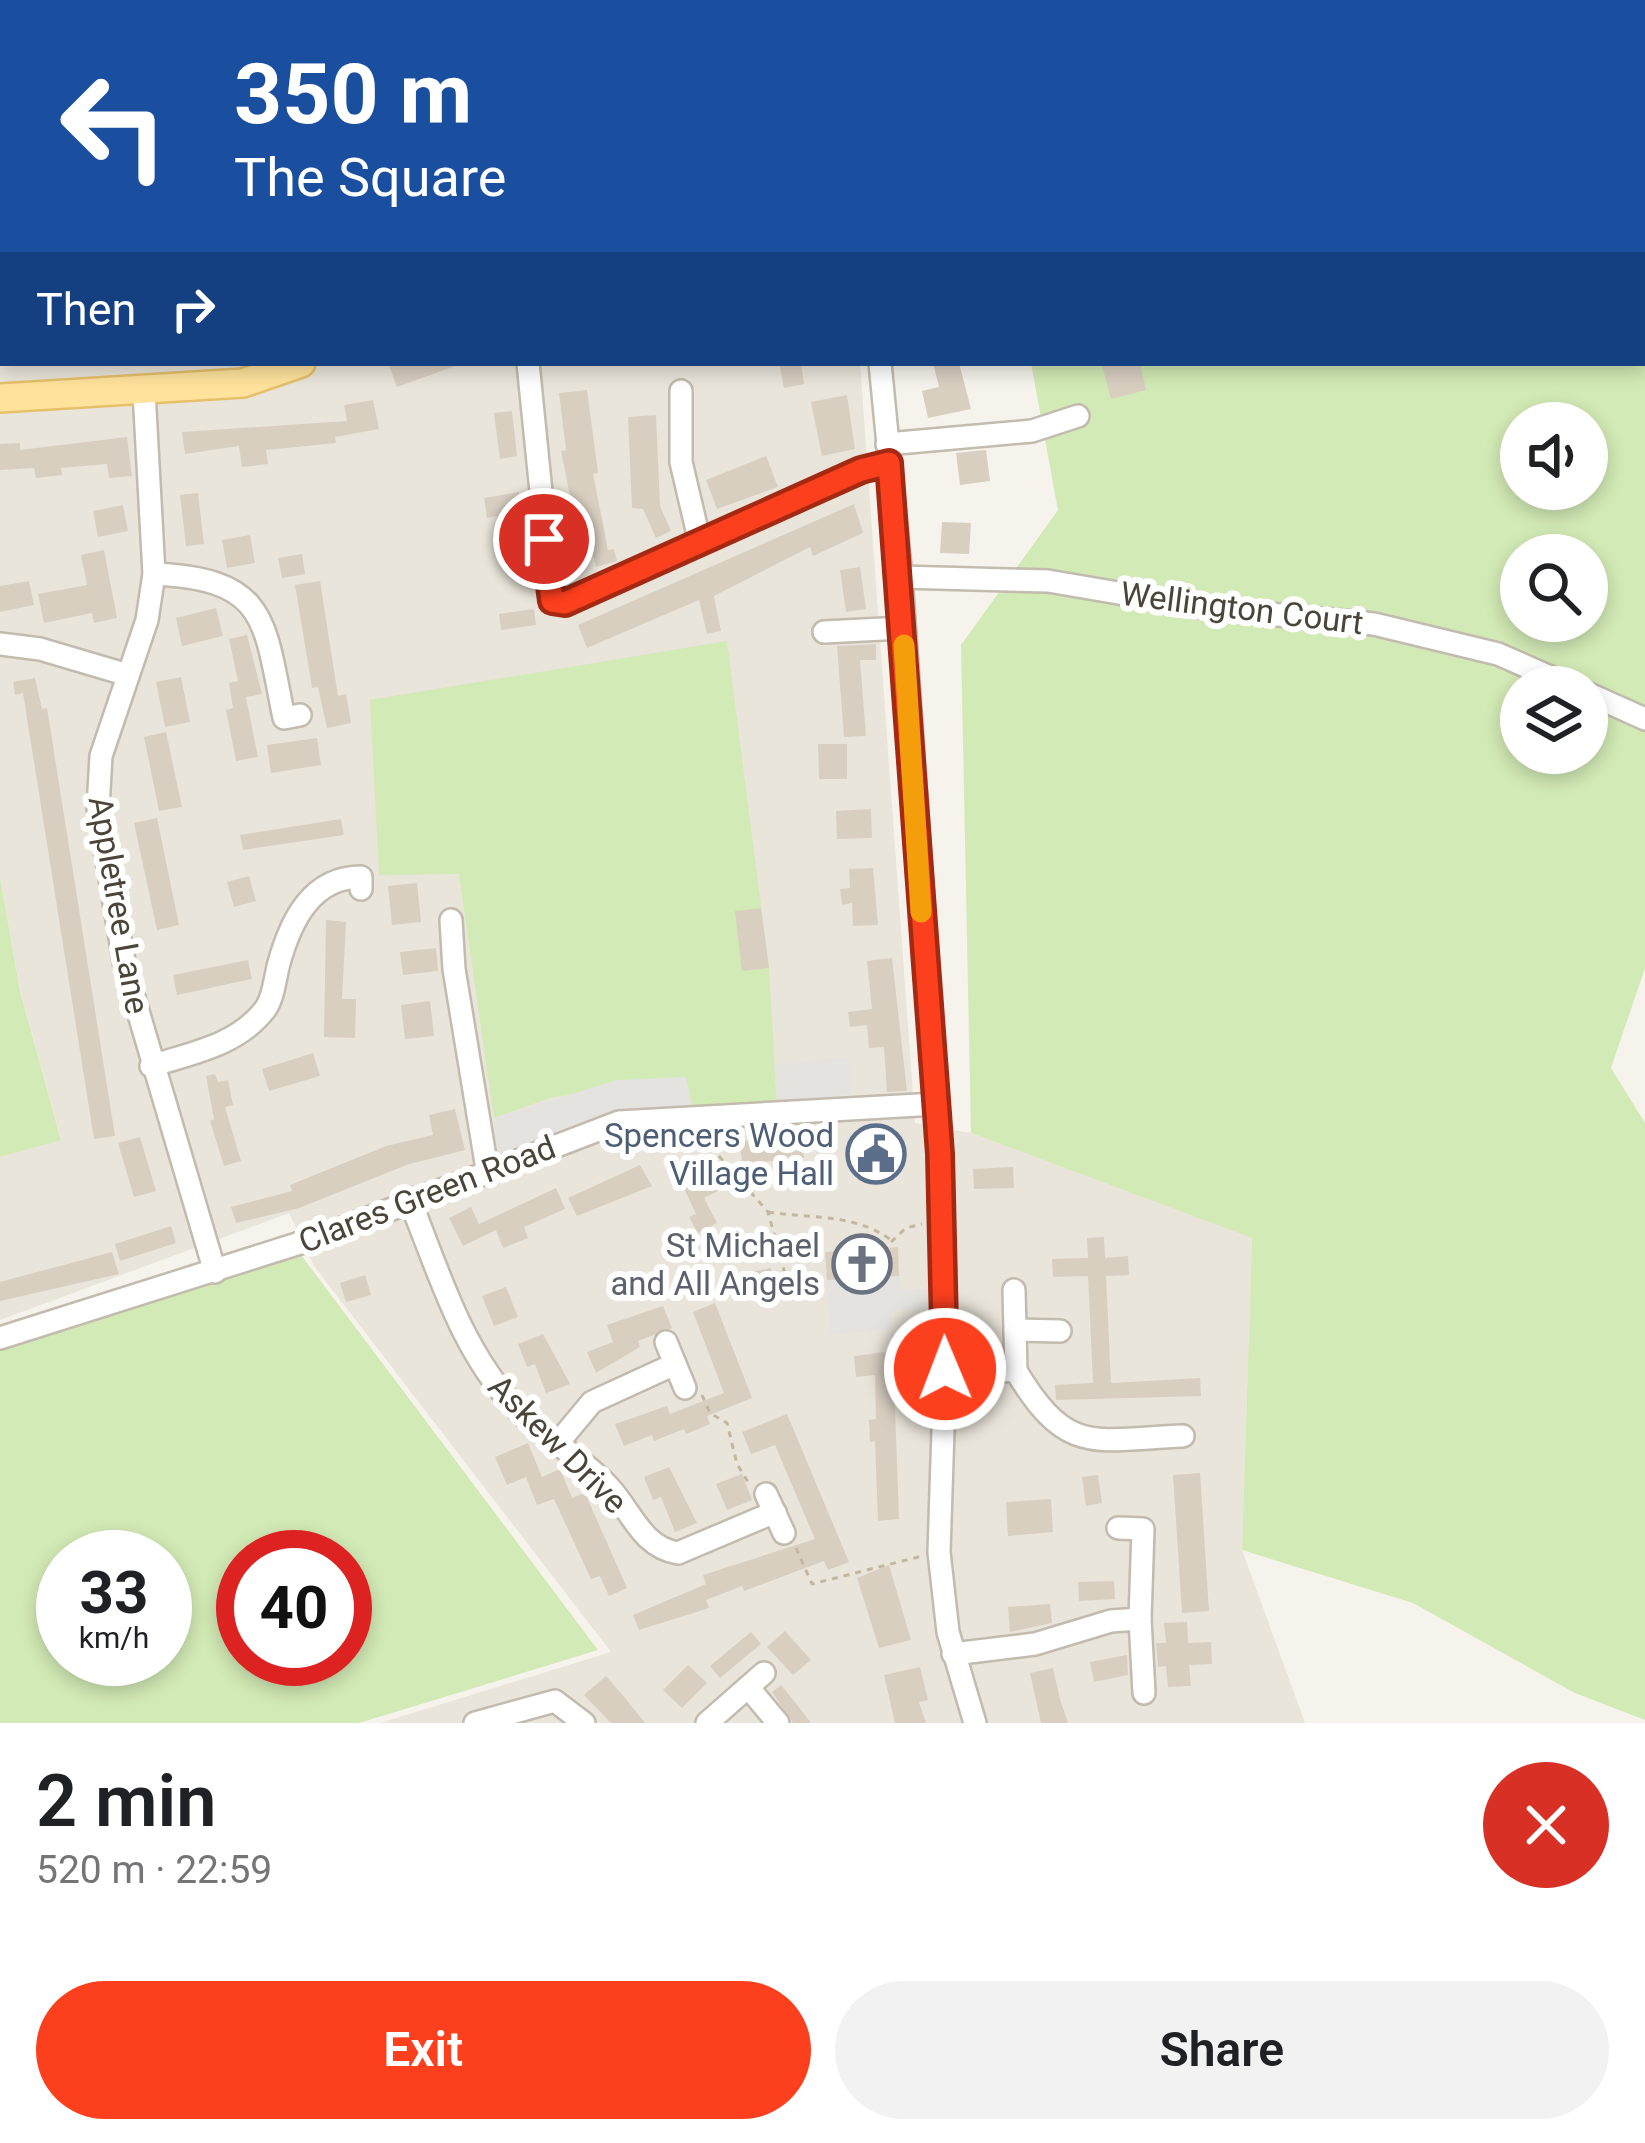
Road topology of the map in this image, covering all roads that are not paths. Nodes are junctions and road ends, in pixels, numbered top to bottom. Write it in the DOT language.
graph roads {
  1 [pos="292,366"];
  2 [pos="528,366"];
  3 [pos="880,366"];
  4 [pos="144,391"];
  5 [pos="681,391"];
  6 [pos="0,398"];
  7 [pos="1078,416"];
  8 [pos="888,453"];
  9 [pos="700,543"];
  10 [pos="154,574"];
  11 [pos="901,577"];
  12 [pos="903,628"];
  13 [pos="824,632"];
  14 [pos="0,644"];
  15 [pos="1525,666"];
  16 [pos="128,675"];
  17 [pos="1608,702"];
  18 [pos="1645,718"];
  19 [pos="283,719"];
  20 [pos="362,877"];
  21 [pos="451,920"];
  22 [pos="151,1066"];
  23 [pos="936,1104"];
  24 [pos="487,1169"];
  25 [pos="409,1198"];
  26 [pos="215,1272"];
  27 [pos="1014,1290"];
  28 [pos="1015,1330"];
  29 [pos="1060,1330"];
  30 [pos="0,1337"];
  31 [pos="666,1342"];
  32 [pos="675,1364"];
  33 [pos="945,1369"];
  34 [pos="1016,1372"];
  35 [pos="685,1388"];
  36 [pos="1183,1436"];
  37 [pos="557,1444"];
  38 [pos="775,1513"];
  39 [pos="1118,1528"];
  40 [pos="1140,1619"];
  41 [pos="953,1654"];
  42 [pos="1144,1693"];
  43 [pos="475,1723"];
  44 [pos="584,1723"];
  45 [pos="706,1723"];
  46 [pos="778,1723"];
  47 [pos="975,1723"];
  1 -- 4 [label="main road"];
  2 -- 9 [label="street"];
  3 -- 8 [label="street"];
  4 -- 6 [label="main road"];
  4 -- 10 [label="street, Appletree Lane"];
  5 -- 9 [label="street"];
  7 -- 8 [label="street"];
  8 -- 9 [label="street"];
  8 -- 11 [label="street"];
  10 -- 16 [label="street, Appletree Lane"];
  10 -- 19 [label="street"];
  11 -- 12 [label="street"];
  11 -- 15 [label="street, Wellington Court"];
  12 -- 13 [label="street"];
  12 -- 23 [label="street"];
  14 -- 16 [label="street"];
  16 -- 22 [label="street, Appletree Lane"];
  17 -- 18 [label="street"];
  20 -- 22 [label="street"];
  21 -- 24 [label="street"];
  22 -- 26 [label="street, Appletree Lane"];
  23 -- 24 [label="street, Clares Green Road"];
  23 -- 33 [label="street"];
  24 -- 25 [label="street, Clares Green Road"];
  25 -- 26 [label="street, Clares Green Road"];
  25 -- 37 [label="street, Askew Drive"];
  26 -- 30 [label="street, Clares Green Road"];
  27 -- 28 [label="street"];
  28 -- 29 [label="street"];
  28 -- 34 [label="street"];
  31 -- 32 [label="street"];
  32 -- 35 [label="street"];
  32 -- 37 [label="street"];
  33 -- 34 [label="street"];
  33 -- 41 [label="street"];
  34 -- 36 [label="street"];
  37 -- 38 [label="street, Askew Drive"];
  39 -- 40 [label="street"];
  40 -- 41 [label="street"];
  40 -- 42 [label="street"];
  41 -- 47 [label="street"];
  43 -- 44 [label="street"];
  45 -- 46 [label="street"];
}
